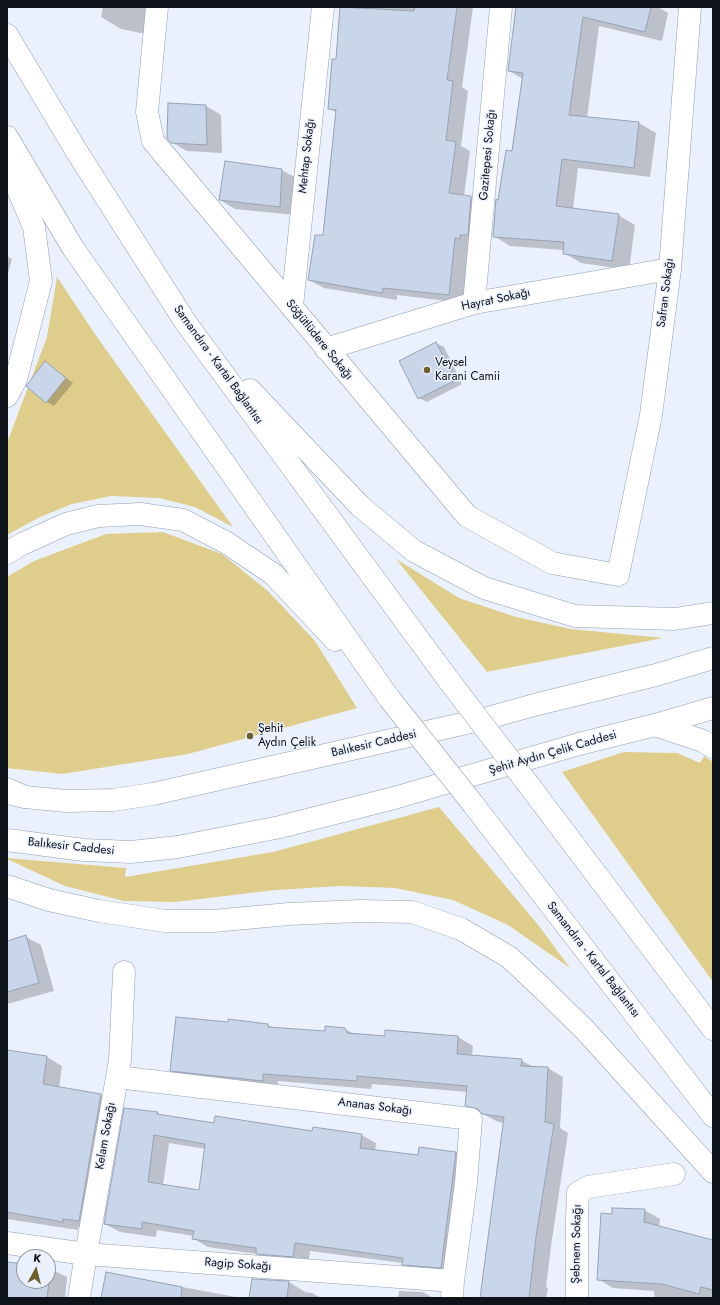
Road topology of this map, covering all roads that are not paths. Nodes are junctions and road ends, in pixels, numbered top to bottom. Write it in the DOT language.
graph roads {
  1 [pos="157,7"];
  2 [pos="323,7"];
  3 [pos="501,7"];
  4 [pos="690,7"];
  5 [pos="7,35"];
  6 [pos="7,137"];
  7 [pos="7,164"];
  8 [pos="670,269"];
  9 [pos="474,303"];
  10 [pos="292,306"];
  11 [pos="186,323"];
  12 [pos="326,349"];
  13 [pos="7,396"];
  14 [pos="7,553"];
  15 [pos="618,575"];
  16 [pos="713,613"];
  17 [pos="713,658"];
  18 [pos="389,698"];
  19 [pos="713,708"];
  20 [pos="656,725"];
  21 [pos="713,747"];
  22 [pos="528,784"];
  23 [pos="13,793"];
  24 [pos="394,798"];
  25 [pos="7,840"];
  26 [pos="7,886"];
  27 [pos="124,972"];
  28 [pos="713,1006"];
  29 [pos="713,1029"];
  30 [pos="117,1077"];
  31 [pos="713,1116"];
  32 [pos="713,1172"];
  33 [pos="674,1174"];
  34 [pos="7,1243"];
  35 [pos="86,1254"];
  36 [pos="453,1290"];
  37 [pos="79,1298"];
  38 [pos="577,1298"];
  1 -- 10 [label="main road, Söğütlüdere Sokağı"];
  2 -- 10 [label="main road, Mehtap Sokağı"];
  3 -- 9 [label="main road, Gazitepesi Sokağı"];
  4 -- 8 [label="main road, Safran Sokağı"];
  5 -- 11 [label="main road, Samandıra - Kartal Bağlantısı"];
  6 -- 18 [label="main road"];
  7 -- 13 [label="main road"];
  8 -- 9 [label="main road, Hayrat Sokağı"];
  8 -- 15 [label="main road, Safran Sokağı"];
  9 -- 12 [label="main road, Hayrat Sokağı"];
  10 -- 12 [label="main road, Söğütlüdere Sokağı"];
  11 -- 16 [label="main road"];
  11 -- 22 [label="main road, Samandıra - Kartal Bağlantısı, bridge"];
  12 -- 15 [label="main road, Söğütlüdere Sokağı"];
  14 -- 18 [label="main road"];
  17 -- 23 [label="main road, Balıkesir Caddesi"];
  18 -- 31 [label="main road, Samandıra - Kartal Bağlantısı, bridge"];
  19 -- 20 [label="main road, Şehit Aydın Çelik Caddesi"];
  20 -- 21 [label="main road"];
  20 -- 24 [label="main road, Şehit Aydın Çelik Caddesi"];
  22 -- 28 [label="main road"];
  22 -- 29 [label="main road"];
  24 -- 25 [label="main road, Balıkesir Caddesi"];
  26 -- 32 [label="main road"];
  27 -- 30 [label="main road, Kelam Sokağı"];
  30 -- 35 [label="main road, Kelam Sokağı"];
  30 -- 36 [label="main road, Ananas Sokağı"];
  33 -- 38 [label="main road, Şebnem Sokağı"];
  34 -- 35 [label="main road, Ragip Sokağı"];
  35 -- 36 [label="main road, Ragip Sokağı"];
  35 -- 37 [label="main road, Kelam Sokağı"];
}
